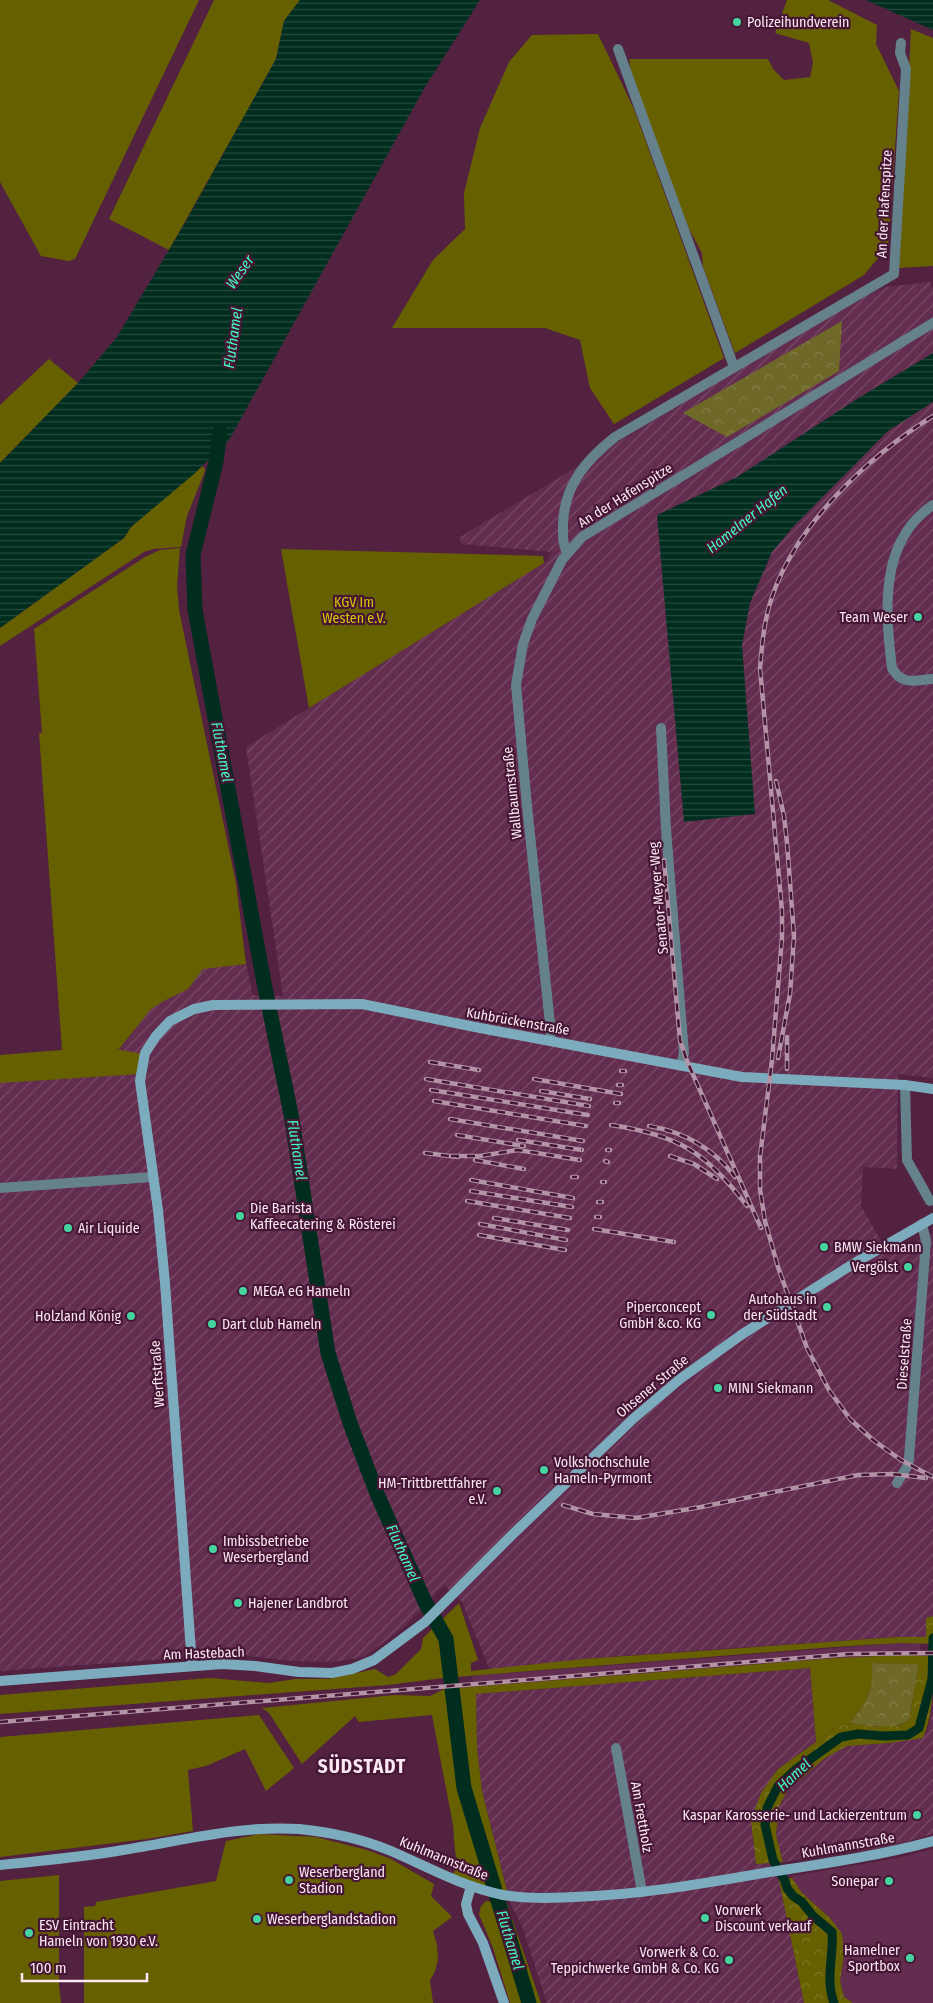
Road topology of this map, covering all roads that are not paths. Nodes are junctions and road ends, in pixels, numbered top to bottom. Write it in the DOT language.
graph roads {
  1 [pos="901,43"];
  2 [pos="618,49"];
  3 [pos="933,323"];
  4 [pos="734,367"];
  5 [pos="933,505"];
  6 [pos="567,553"];
  7 [pos="933,679"];
  8 [pos="661,728"];
  9 [pos="549,1040"];
  10 [pos="682,1065"];
  11 [pos="140,1081"];
  12 [pos="905,1085"];
  13 [pos="933,1089"];
  14 [pos="152,1177"];
  15 [pos="0,1188"];
  16 [pos="930,1201"];
  17 [pos="933,1218"];
  18 [pos="922,1224"];
  19 [pos="898,1483"];
  20 [pos="424,1622"];
  21 [pos="192,1666"];
  22 [pos="0,1681"];
  23 [pos="616,1748"];
  24 [pos="933,1841"];
  25 [pos="0,1865"];
  26 [pos="471,1886"];
  27 [pos="642,1892"];
  28 [pos="504,2003"];
  1 -- 4 [label="street, An der Hafenspitze"];
  2 -- 4 [label="street"];
  3 -- 6 [label="street, An der Hafenspitze"];
  4 -- 6 [label="street, An der Hafenspitze"];
  5 -- 7 [label="street"];
  6 -- 9 [label="street, Wallbaumstraße"];
  8 -- 10 [label="street, Senator-Meyer-Weg"];
  9 -- 10 [label="main road, Kuhbrückenstraße"];
  9 -- 11 [label="main road, Kuhbrückenstraße"];
  10 -- 12 [label="main road, Kuhbrückenstraße"];
  11 -- 14 [label="main road, Werftstraße"];
  12 -- 13 [label="main road, Kuhbrückenstraße"];
  12 -- 16 [label="street"];
  14 -- 15 [label="street"];
  14 -- 21 [label="main road, Werftstraße"];
  17 -- 18 [label="main road, Ohsener Straße"];
  18 -- 19 [label="street, Dieselstraße"];
  18 -- 20 [label="main road, Ohsener Straße"];
  20 -- 21 [label="main road, Am Hastebach"];
  21 -- 22 [label="main road, Am Hastebach"];
  23 -- 27 [label="street, Am Frettholz"];
  24 -- 27 [label="main road, Kuhlmannstraße"];
  25 -- 26 [label="main road, Kuhlmannstraße"];
  26 -- 27 [label="main road, Kuhlmannstraße"];
  26 -- 28 [label="main road"];
}
